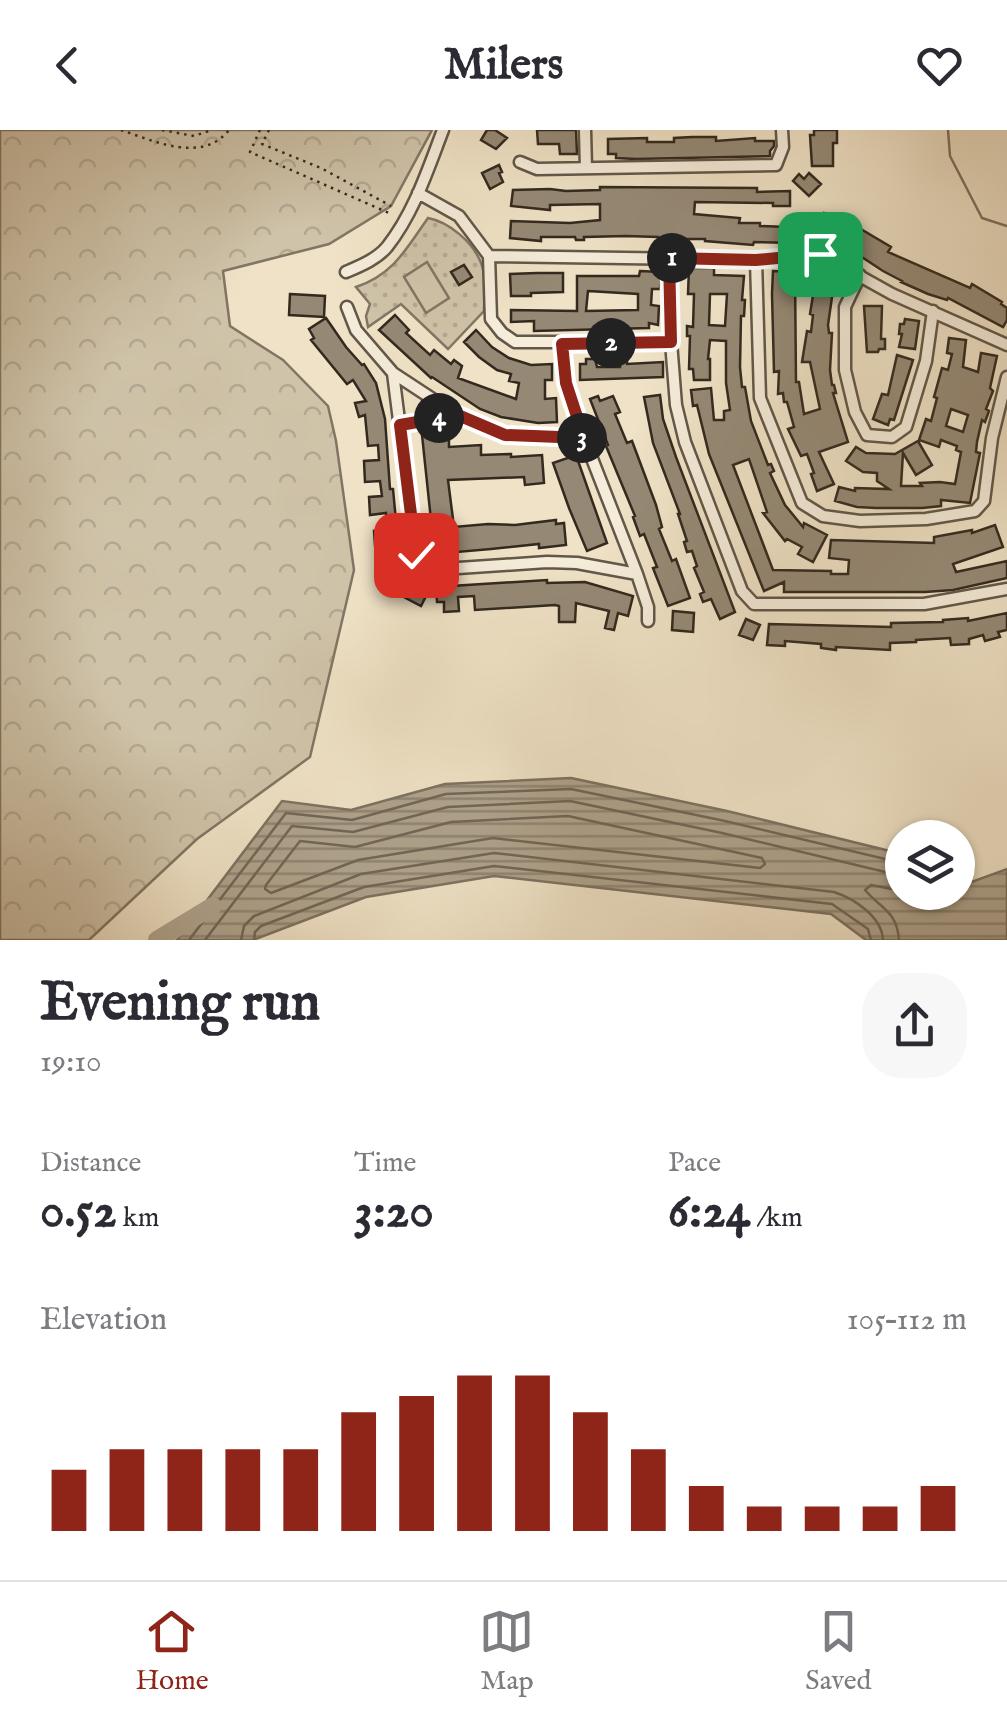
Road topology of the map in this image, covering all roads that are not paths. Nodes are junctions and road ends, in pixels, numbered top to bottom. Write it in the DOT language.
graph roads {
  1 [pos="443,130"];
  2 [pos="586,130"];
  3 [pos="782,130"];
  4 [pos="520,162"];
  5 [pos="586,168"];
  6 [pos="418,194"];
  7 [pos="490,256"];
  8 [pos="669,258"];
  9 [pos="756,260"];
  10 [pos="346,272"];
  11 [pos="860,276"];
  12 [pos="347,307"];
  13 [pos="933,310"];
  14 [pos="671,342"];
  15 [pos="562,344"];
  16 [pos="1007,346"];
  17 [pos="393,373"];
  18 [pos="1007,376"];
  19 [pos="458,415"];
  20 [pos="400,425"];
  21 [pos="584,438"];
  22 [pos="636,574"];
  23 [pos="1007,589"];
  24 [pos="648,621"];
  1 -- 6 [label="street"];
  2 -- 5 [label="street"];
  3 -- 5 [label="street"];
  4 -- 5 [label="street"];
  6 -- 7 [label="street"];
  6 -- 10 [label="street"];
  7 -- 8 [label="street"];
  7 -- 15 [label="street"];
  8 -- 9 [label="street"];
  8 -- 14 [label="street"];
  9 -- 11 [label="street"];
  9 -- 18 [label="street"];
  11 -- 13 [label="street"];
  11 -- 13 [label="street"];
  12 -- 17 [label="street"];
  13 -- 16 [label="street"];
  14 -- 15 [label="street"];
  14 -- 23 [label="street"];
  15 -- 21 [label="street"];
  17 -- 19 [label="street"];
  17 -- 20 [label="street"];
  19 -- 20 [label="street"];
  19 -- 21 [label="street"];
  20 -- 22 [label="street"];
  21 -- 22 [label="street"];
  22 -- 24 [label="street"];
}
